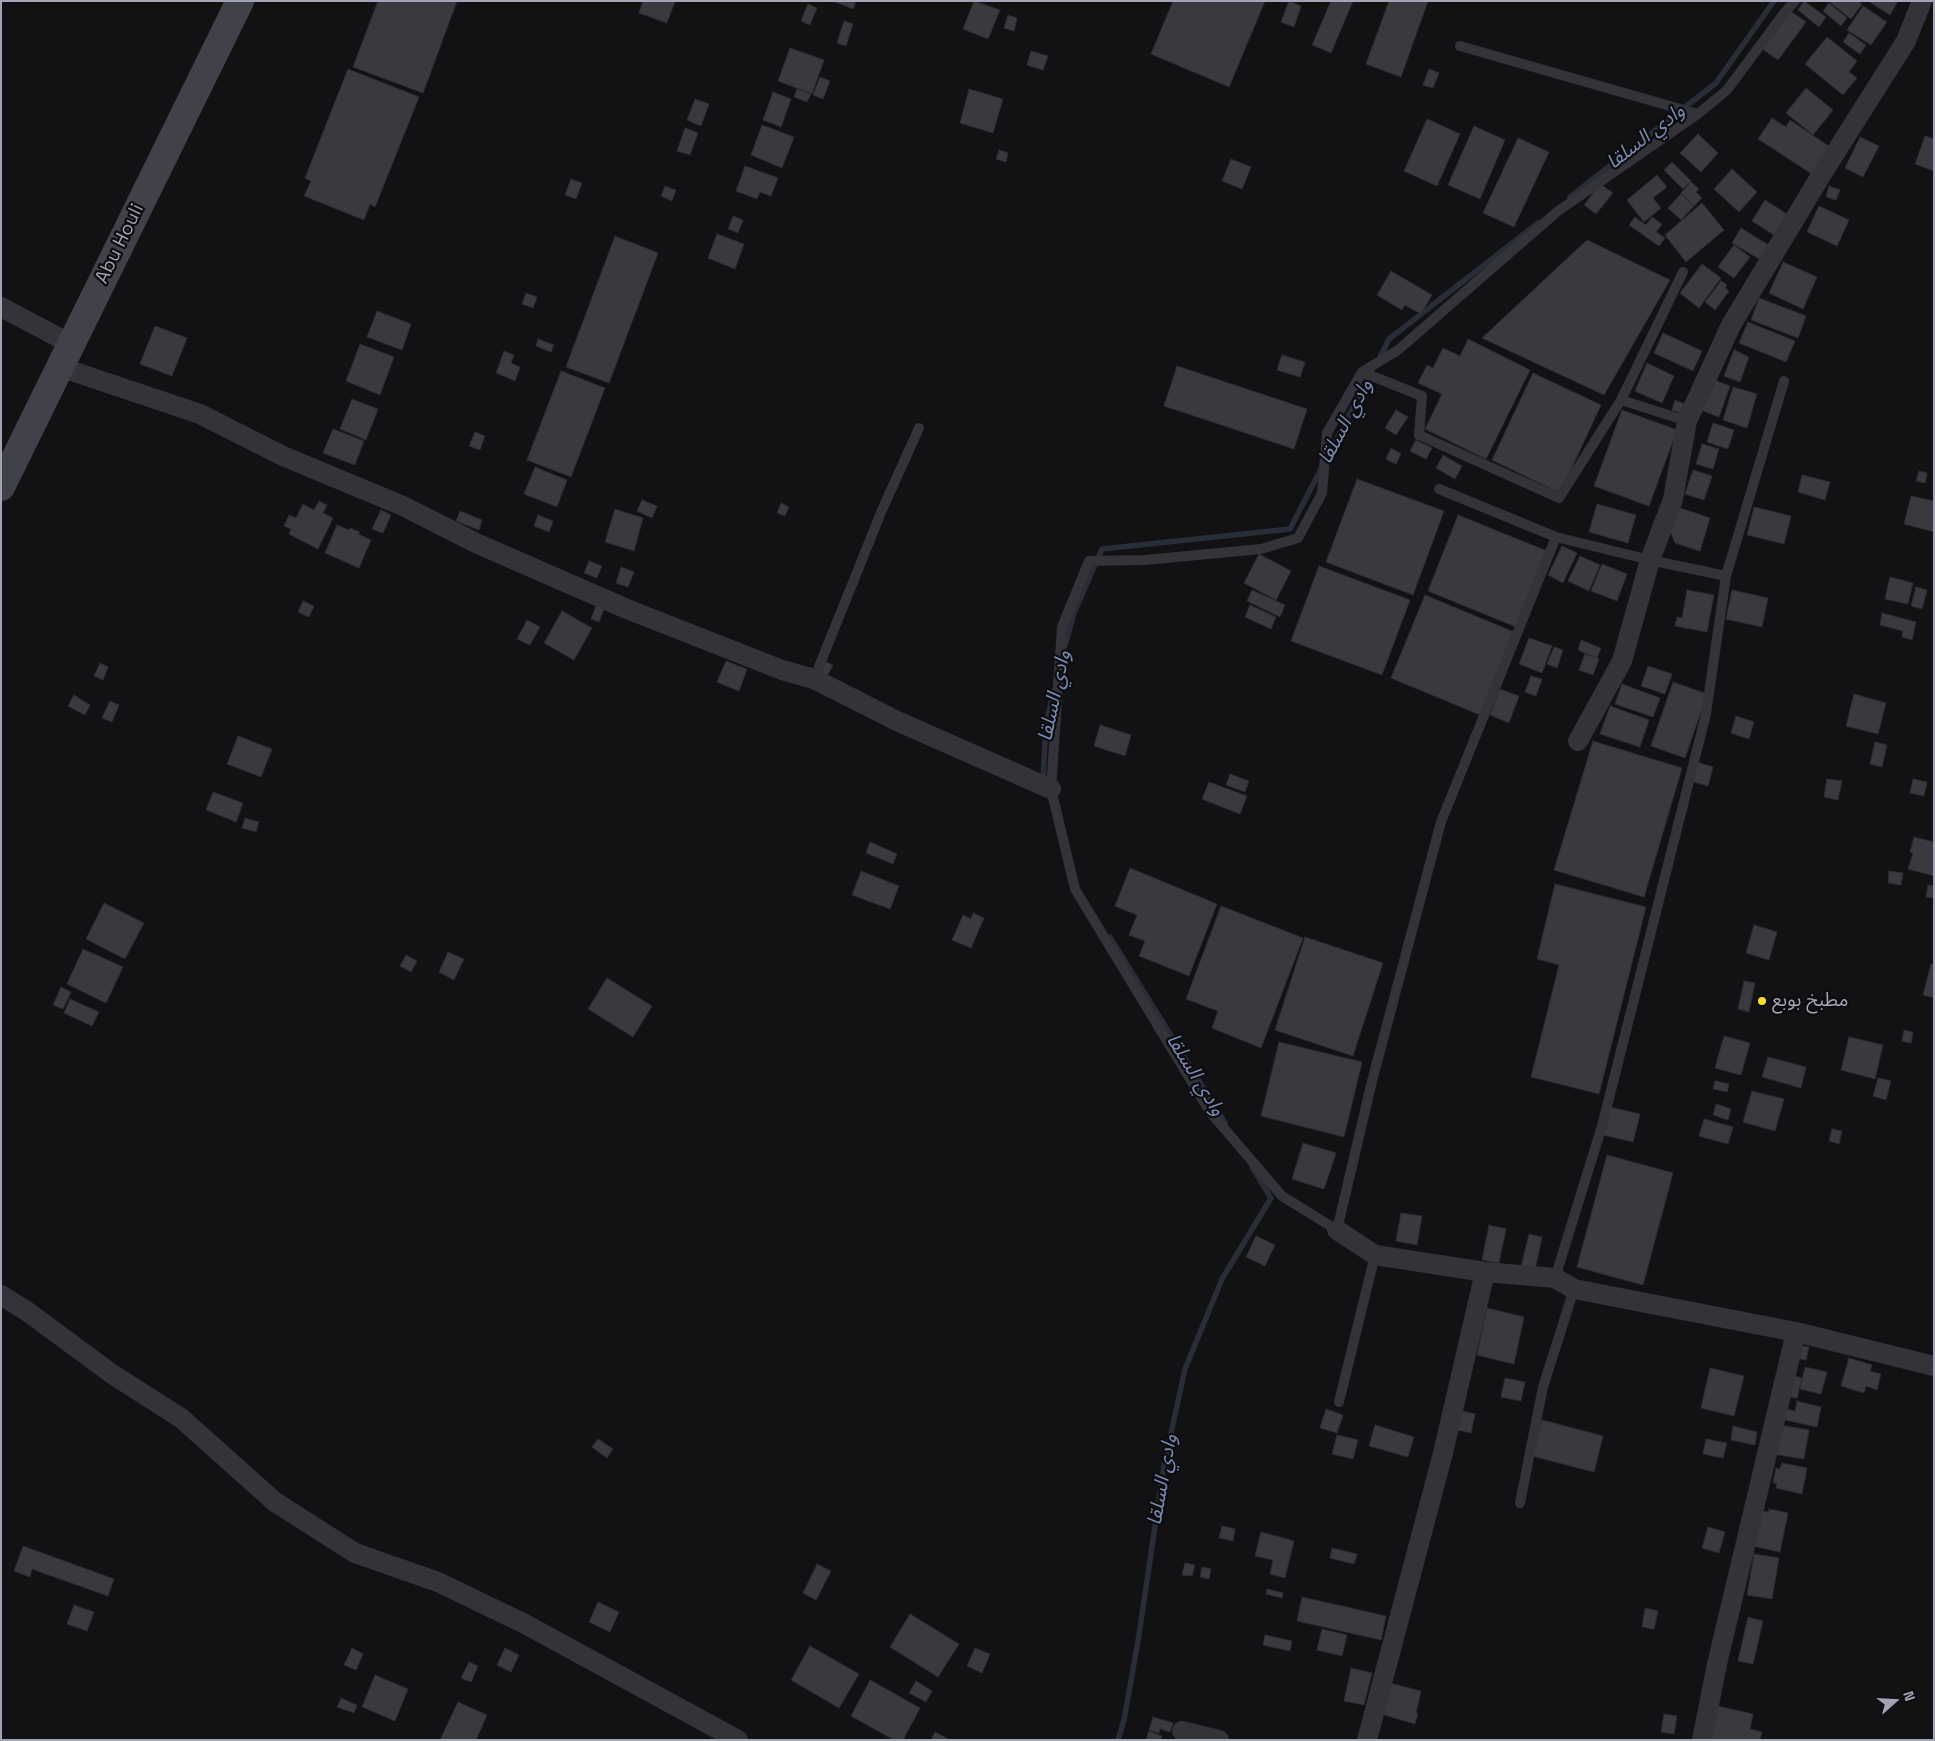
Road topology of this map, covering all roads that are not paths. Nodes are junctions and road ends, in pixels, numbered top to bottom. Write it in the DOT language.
graph roads {
  1 [pos="240,1"];
  2 [pos="1795,1"];
  3 [pos="1922,1"];
  4 [pos="1460,46"];
  5 [pos="1698,114"];
  6 [pos="1683,272"];
  7 [pos="1,307"];
  8 [pos="66,356"];
  9 [pos="1362,372"];
  10 [pos="1784,381"];
  11 [pos="1621,400"];
  12 [pos="1686,421"];
  13 [pos="918,428"];
  14 [pos="1,487"];
  15 [pos="1439,489"];
  16 [pos="1556,537"];
  17 [pos="1650,560"];
  18 [pos="1726,576"];
  19 [pos="814,680"];
  20 [pos="1578,741"];
  21 [pos="1050,789"];
  22 [pos="1337,1230"];
  23 [pos="1375,1255"];
  24 [pos="1485,1272"];
  25 [pos="1555,1278"];
  26 [pos="1574,1289"];
  27 [pos="1,1296"];
  28 [pos="1796,1332"];
  29 [pos="1934,1366"];
  30 [pos="1339,1402"];
  31 [pos="1520,1503"];
  32 [pos="1182,1730"];
  33 [pos="738,1740"];
  34 [pos="1219,1740"];
  35 [pos="1367,1740"];
  36 [pos="1702,1740"];
  1 -- 8 [label="street, Abu Houli"];
  2 -- 5 [label="lane"];
  3 -- 12 [label="street"];
  4 -- 5 [label="lane"];
  5 -- 9 [label="lane"];
  6 -- 11 [label="lane"];
  7 -- 8 [label="street"];
  8 -- 14 [label="street, Abu Houli"];
  8 -- 19 [label="street"];
  9 -- 11 [label="lane"];
  9 -- 21 [label="lane"];
  10 -- 18 [label="lane"];
  11 -- 12 [label="lane"];
  12 -- 17 [label="street"];
  13 -- 19 [label="lane"];
  15 -- 16 [label="lane"];
  16 -- 17 [label="lane"];
  16 -- 22 [label="lane"];
  17 -- 18 [label="lane"];
  17 -- 20 [label="street"];
  18 -- 25 [label="lane"];
  19 -- 21 [label="street"];
  21 -- 22 [label="lane"];
  22 -- 23 [label="street"];
  23 -- 24 [label="street"];
  23 -- 30 [label="lane"];
  24 -- 25 [label="street"];
  24 -- 35 [label="street"];
  25 -- 26 [label="street"];
  26 -- 28 [label="street"];
  26 -- 31 [label="lane"];
  27 -- 33 [label="street"];
  28 -- 29 [label="street"];
  28 -- 36 [label="street"];
  32 -- 34 [label="street"];
}
